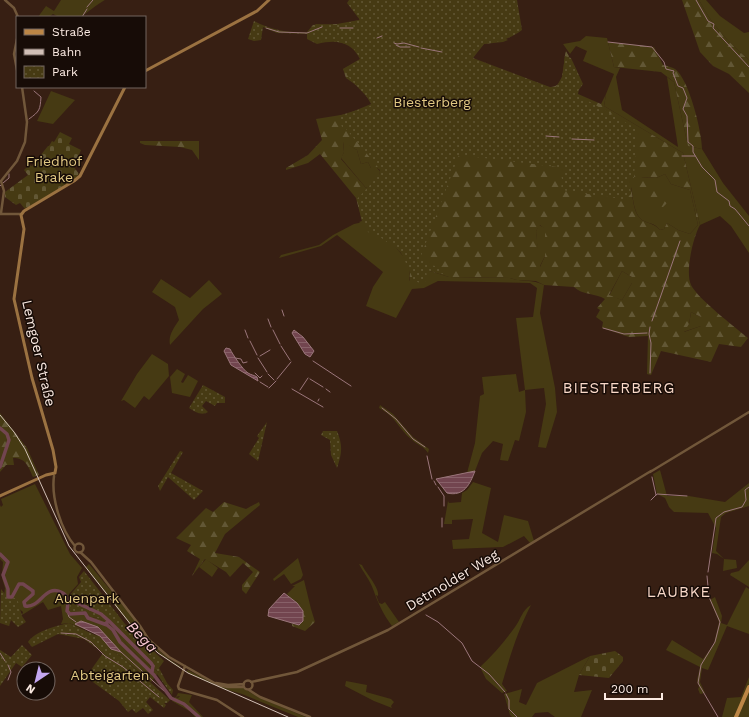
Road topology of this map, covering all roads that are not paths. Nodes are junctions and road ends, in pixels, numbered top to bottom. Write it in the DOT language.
graph roads {
  1 [pos="5,0"];
  2 [pos="269,0"];
  3 [pos="18,16"];
  4 [pos="16,44"];
  5 [pos="16,65"];
  6 [pos="146,70"];
  7 [pos="22,88"];
  8 [pos="124,88"];
  9 [pos="1,213"];
  10 [pos="22,218"];
  11 [pos="749,412"];
  12 [pos="55,475"];
  13 [pos="0,496"];
  14 [pos="76,545"];
  15 [pos="81,552"];
  16 [pos="185,666"];
  17 [pos="244,686"];
  18 [pos="252,686"];
  19 [pos="749,687"];
  20 [pos="243,717"];
  21 [pos="310,717"];
  22 [pos="736,717"];
  1 -- 3 [label="street"];
  2 -- 6 [label="main road"];
  4 -- 5 [label="street"];
  7 -- 9 [label="street"];
  8 -- 10 [label="main road"];
  9 -- 10 [label="street"];
  10 -- 12 [label="main road, Lemgoer Straße"];
  11 -- 18 [label="street, Detmolder Weg"];
  12 -- 13 [label="main road"];
  12 -- 14 [label="street"];
  14 -- 15 [label="street"];
  14 -- 15 [label="street"];
  15 -- 16 [label="street"];
  16 -- 17 [label="street"];
  16 -- 20 [label="street"];
  17 -- 18 [label="street"];
  17 -- 18 [label="street, Detmolder Weg"];
  18 -- 21 [label="street"];
  19 -- 22 [label="main road"];
}
